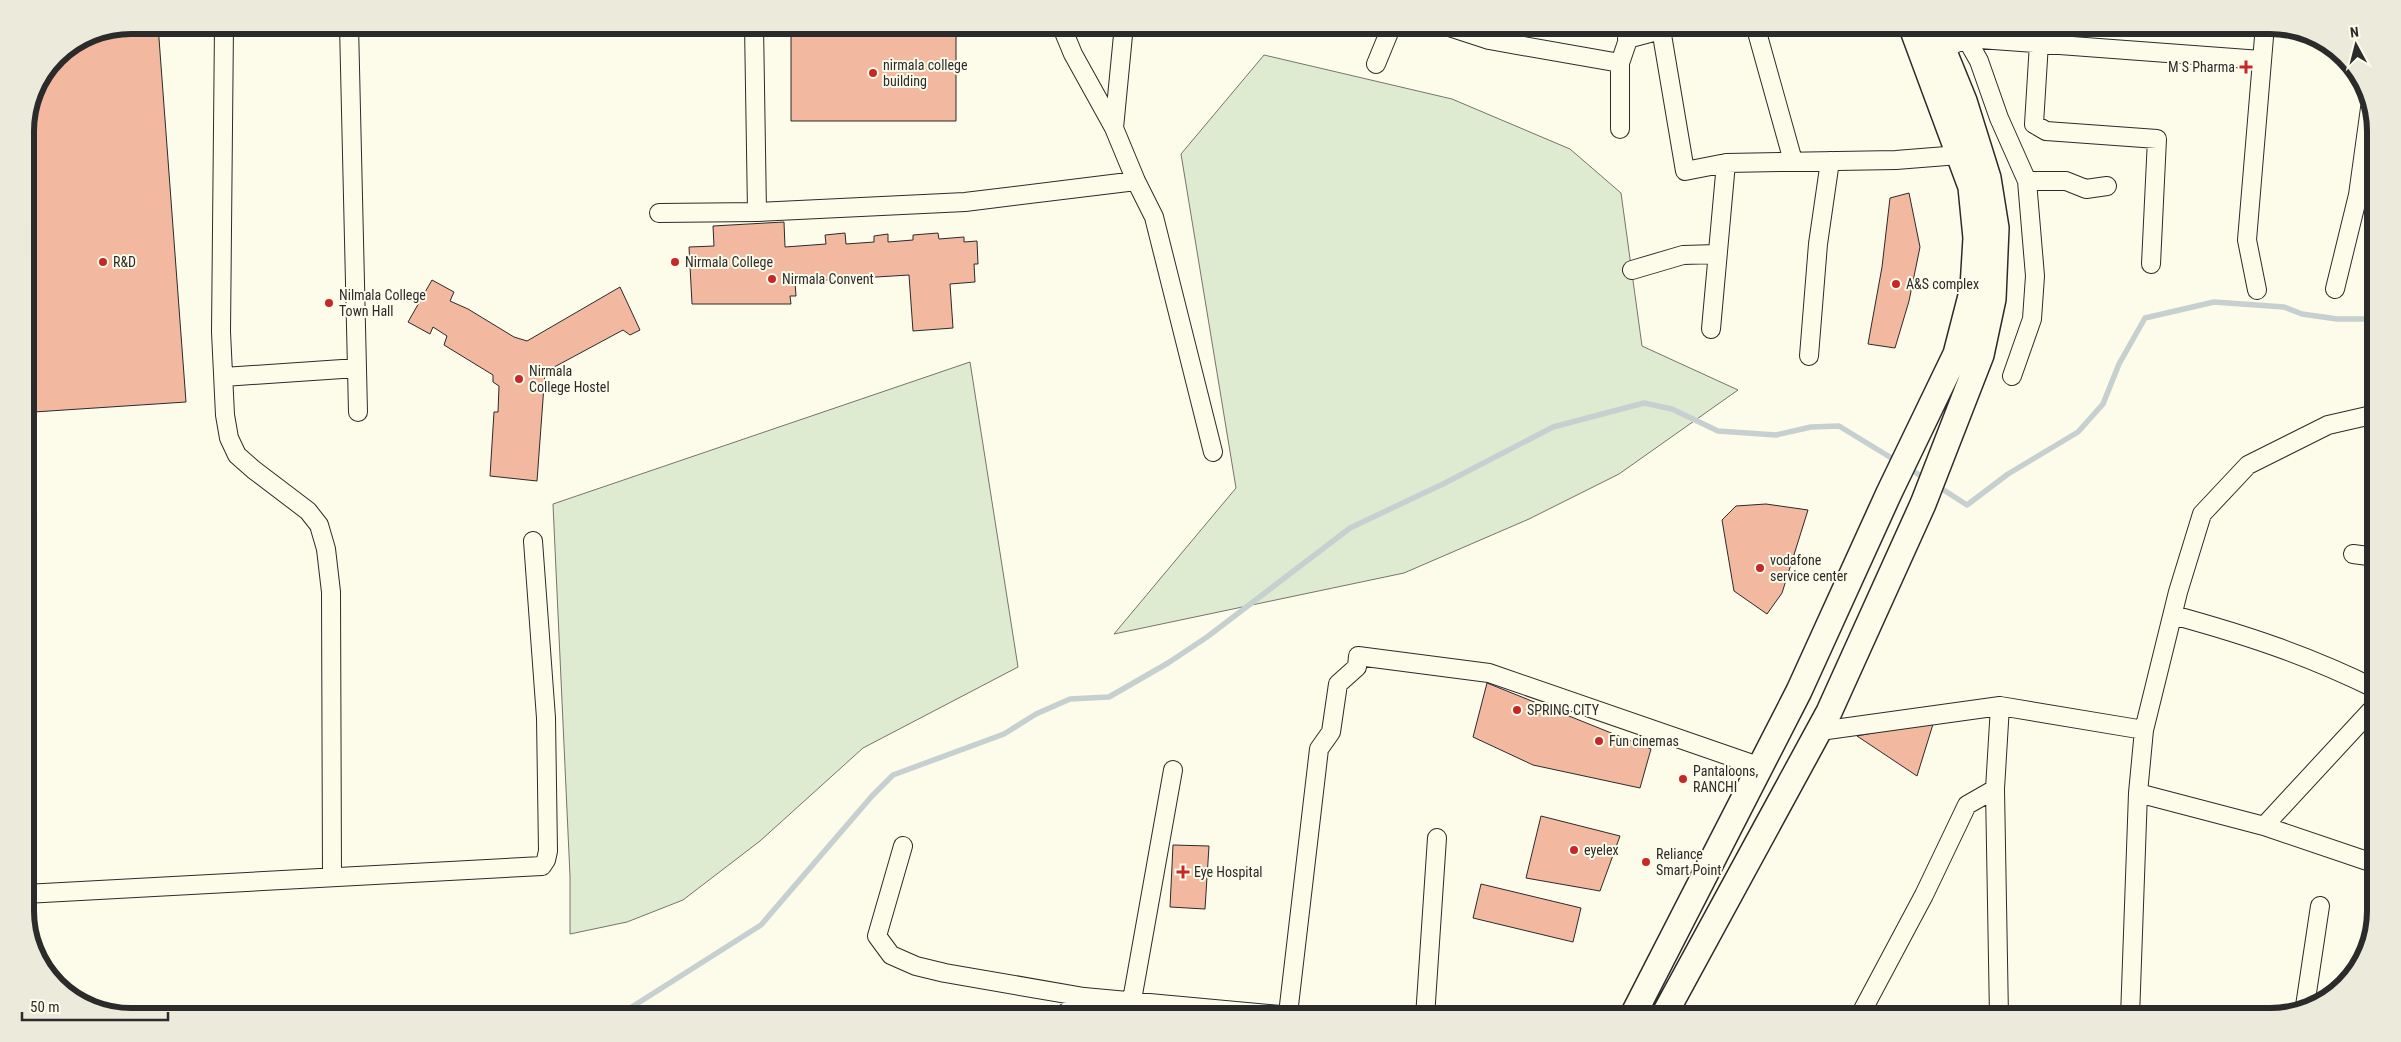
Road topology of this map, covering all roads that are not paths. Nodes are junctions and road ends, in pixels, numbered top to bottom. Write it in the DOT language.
graph roads {
  1 [pos="224,34"];
  2 [pos="349,34"];
  3 [pos="754,34"];
  4 [pos="1065,34"];
  5 [pos="1123,34"];
  6 [pos="1388,34"];
  7 [pos="1471,34"];
  8 [pos="1629,34"];
  9 [pos="1662,34"];
  10 [pos="1758,34"];
  11 [pos="1913,34"];
  12 [pos="1937,34"];
  13 [pos="2264,34"];
  14 [pos="1966,38"];
  15 [pos="2039,43"];
  16 [pos="1943,50"];
  17 [pos="2261,60"];
  18 [pos="1620,63"];
  19 [pos="1376,64"];
  20 [pos="1114,128"];
  21 [pos="1620,129"];
  22 [pos="1959,155"];
  23 [pos="1793,161"];
  24 [pos="1830,161"];
  25 [pos="1726,163"];
  26 [pos="2367,175"];
  27 [pos="1136,181"];
  28 [pos="2027,181"];
  29 [pos="2107,186"];
  30 [pos="757,212"];
  31 [pos="659,213"];
  32 [pos="1717,254"];
  33 [pos="2151,264"];
  34 [pos="1632,270"];
  35 [pos="2335,289"];
  36 [pos="2257,290"];
  37 [pos="1710,329"];
  38 [pos="1809,356"];
  39 [pos="357,368"];
  40 [pos="2012,376"];
  41 [pos="224,377"];
  42 [pos="358,412"];
  43 [pos="2367,416"];
  44 [pos="1213,452"];
  45 [pos="533,541"];
  46 [pos="1861,554"];
  47 [pos="2353,554"];
  48 [pos="2367,556"];
  49 [pos="1895,563"];
  50 [pos="2173,614"];
  51 [pos="2367,684"];
  52 [pos="2000,706"];
  53 [pos="2367,715"];
  54 [pos="2144,730"];
  55 [pos="1820,731"];
  56 [pos="1761,767"];
  57 [pos="1173,770"];
  58 [pos="1995,789"];
  59 [pos="2138,793"];
  60 [pos="2264,826"];
  61 [pos="1437,838"];
  62 [pos="903,846"];
  63 [pos="2367,861"];
  64 [pos="332,876"];
  65 [pos="34,893"];
  66 [pos="2320,906"];
  67 [pos="1084,997"];
  68 [pos="2306,1001"];
  69 [pos="1071,1008"];
  70 [pos="1132,1008"];
  71 [pos="1296,1008"];
  72 [pos="1426,1008"];
  73 [pos="1637,1008"];
  74 [pos="1668,1008"];
  75 [pos="1864,1008"];
  76 [pos="1999,1008"];
  77 [pos="2130,1008"];
  1 -- 41 [label="street"];
  2 -- 39 [label="street"];
  3 -- 30 [label="street"];
  4 -- 20 [label="street"];
  5 -- 20 [label="street"];
  6 -- 19 [label="street"];
  7 -- 18 [label="street"];
  8 -- 18 [label="street"];
  9 -- 25 [label="street"];
  10 -- 23 [label="street"];
  11 -- 22 [label="main road"];
  12 -- 16 [label="main road"];
  13 -- 17 [label="street"];
  14 -- 15 [label="street"];
  14 -- 16 [label="street"];
  14 -- 28 [label="street"];
  15 -- 17 [label="street"];
  15 -- 33 [label="street"];
  16 -- 49 [label="main road"];
  17 -- 36 [label="street"];
  18 -- 21 [label="street"];
  20 -- 27 [label="street"];
  22 -- 24 [label="street"];
  22 -- 46 [label="main road"];
  23 -- 24 [label="street"];
  23 -- 25 [label="street"];
  24 -- 38 [label="street"];
  25 -- 32 [label="street"];
  26 -- 35 [label="street"];
  27 -- 30 [label="street"];
  27 -- 44 [label="street"];
  28 -- 29 [label="street"];
  28 -- 40 [label="street"];
  30 -- 31 [label="street"];
  32 -- 34 [label="street"];
  32 -- 37 [label="street"];
  39 -- 41 [label="street"];
  39 -- 42 [label="street"];
  41 -- 64 [label="street"];
  43 -- 50 [label="street"];
  45 -- 64 [label="street"];
  46 -- 49 [label="main road"];
  46 -- 56 [label="main road"];
  47 -- 48 [label="street"];
  49 -- 55 [label="main road"];
  50 -- 51 [label="street"];
  50 -- 54 [label="street"];
  52 -- 54 [label="street"];
  52 -- 55 [label="street"];
  52 -- 58 [label="street"];
  53 -- 60 [label="street"];
  54 -- 59 [label="street"];
  55 -- 74 [label="main road"];
  56 -- 71 [label="street"];
  56 -- 73 [label="main road"];
  57 -- 70 [label="street"];
  58 -- 75 [label="street"];
  58 -- 76 [label="street"];
  59 -- 60 [label="street"];
  59 -- 77 [label="street"];
  60 -- 63 [label="street"];
  61 -- 72 [label="street"];
  62 -- 67 [label="street"];
  64 -- 65 [label="street"];
  66 -- 68 [label="street"];
  67 -- 69 [label="street"];
  67 -- 70 [label="street"];
}
